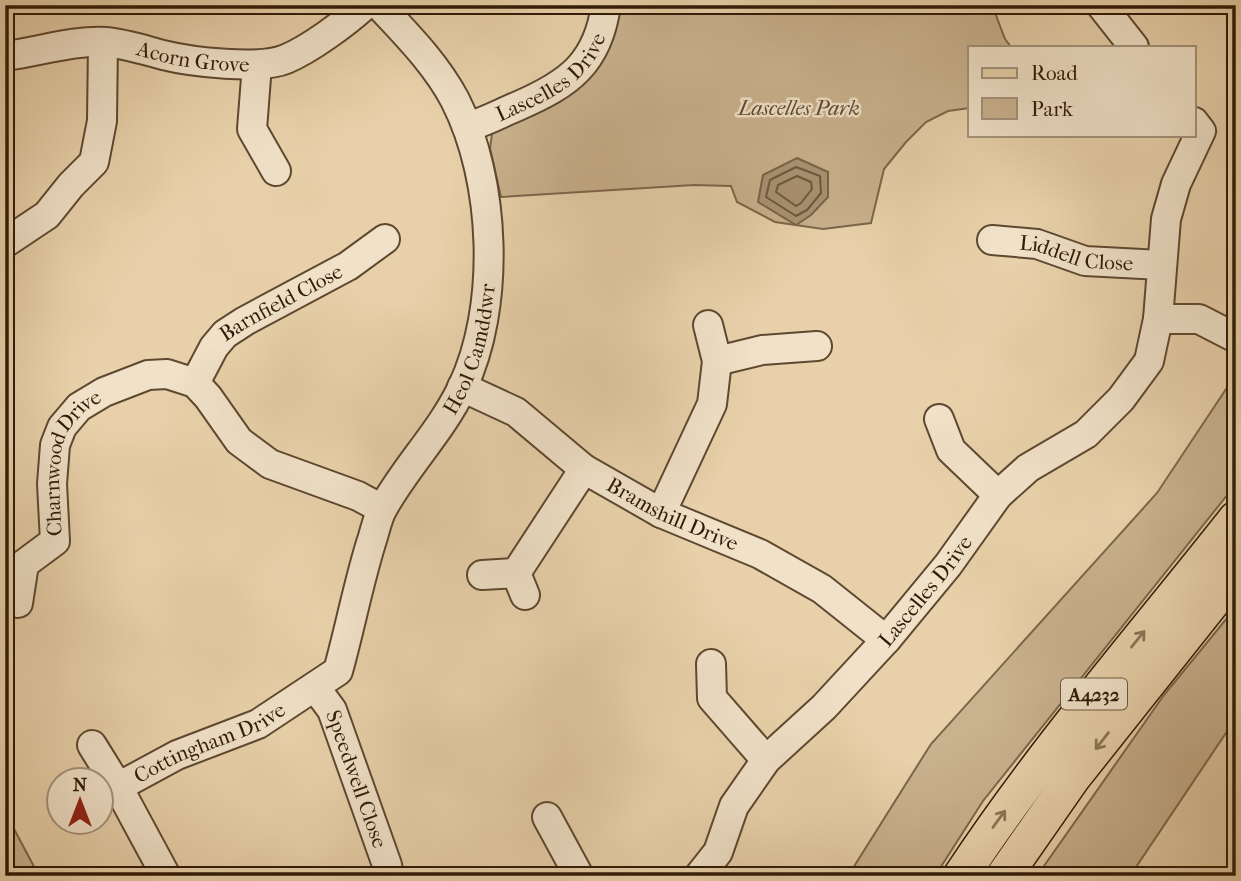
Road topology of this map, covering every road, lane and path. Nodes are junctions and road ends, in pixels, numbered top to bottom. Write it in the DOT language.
graph roads {
  1 [pos="365,5"];
  2 [pos="379,5"];
  3 [pos="606,5"];
  4 [pos="1101,5"];
  5 [pos="103,42"];
  6 [pos="1133,46"];
  7 [pos="5,56"];
  8 [pos="257,65"];
  9 [pos="1196,125"];
  10 [pos="467,127"];
  11 [pos="276,171"];
  12 [pos="385,239"];
  13 [pos="992,240"];
  14 [pos="5,243"];
  15 [pos="1161,265"];
  16 [pos="1158,319"];
  17 [pos="708,325"];
  18 [pos="1236,338"];
  19 [pos="817,346"];
  20 [pos="717,361"];
  21 [pos="194,383"];
  22 [pos="462,387"];
  23 [pos="939,419"];
  24 [pos="584,469"];
  25 [pos="998,495"];
  26 [pos="382,509"];
  27 [pos="661,513"];
  28 [pos="1236,519"];
  29 [pos="1236,572"];
  30 [pos="482,575"];
  31 [pos="18,603"];
  32 [pos="886,640"];
  33 [pos="711,664"];
  34 [pos="316,687"];
  35 [pos="92,745"];
  36 [pos="766,760"];
  37 [pos="118,787"];
  38 [pos="547,817"];
  39 [pos="166,876"];
  40 [pos="389,876"];
  41 [pos="579,876"];
  42 [pos="699,876"];
  43 [pos="961,876"];
  44 [pos="1004,876"];
  1 -- 8 [label="street, Acorn Grove"];
  2 -- 10 [label="street, Heol Camddwr"];
  3 -- 10 [label="street, Lascelles Drive"];
  4 -- 6 [label="street"];
  5 -- 7 [label="street, Acorn Grove"];
  5 -- 8 [label="street, Acorn Grove"];
  5 -- 14 [label="street"];
  8 -- 11 [label="street"];
  9 -- 15 [label="street, Lascelles Drive"];
  10 -- 22 [label="street, Heol Camddwr"];
  12 -- 21 [label="street, Barnfield Close"];
  13 -- 15 [label="street, Liddell Close"];
  15 -- 16 [label="street, Lascelles Drive"];
  16 -- 18 [label="street"];
  16 -- 25 [label="street, Lascelles Drive"];
  17 -- 20 [label="street"];
  19 -- 20 [label="street"];
  20 -- 27 [label="street"];
  21 -- 26 [label="street"];
  21 -- 31 [label="street, Charnwood Drive"];
  22 -- 24 [label="street, Bramshill Drive"];
  22 -- 26 [label="street, Heol Camddwr"];
  23 -- 25 [label="street"];
  24 -- 27 [label="street, Bramshill Drive"];
  24 -- 30 [label="street"];
  25 -- 32 [label="street, Lascelles Drive"];
  26 -- 34 [label="street, Heol Camddwr"];
  27 -- 32 [label="street, Bramshill Drive"];
  43 -- 28 [label="main road, A4232, one-way"];
  29 -- 44 [label="main road, A4232, one-way"];
  32 -- 36 [label="street, Lascelles Drive"];
  33 -- 36 [label="street"];
  34 -- 37 [label="street, Cottingham Drive"];
  34 -- 40 [label="street, Speedwell Close"];
  35 -- 37 [label="street"];
  36 -- 42 [label="street, Lascelles Drive"];
  37 -- 39 [label="street, Cottingham Drive"];
  38 -- 41 [label="street"];
}
